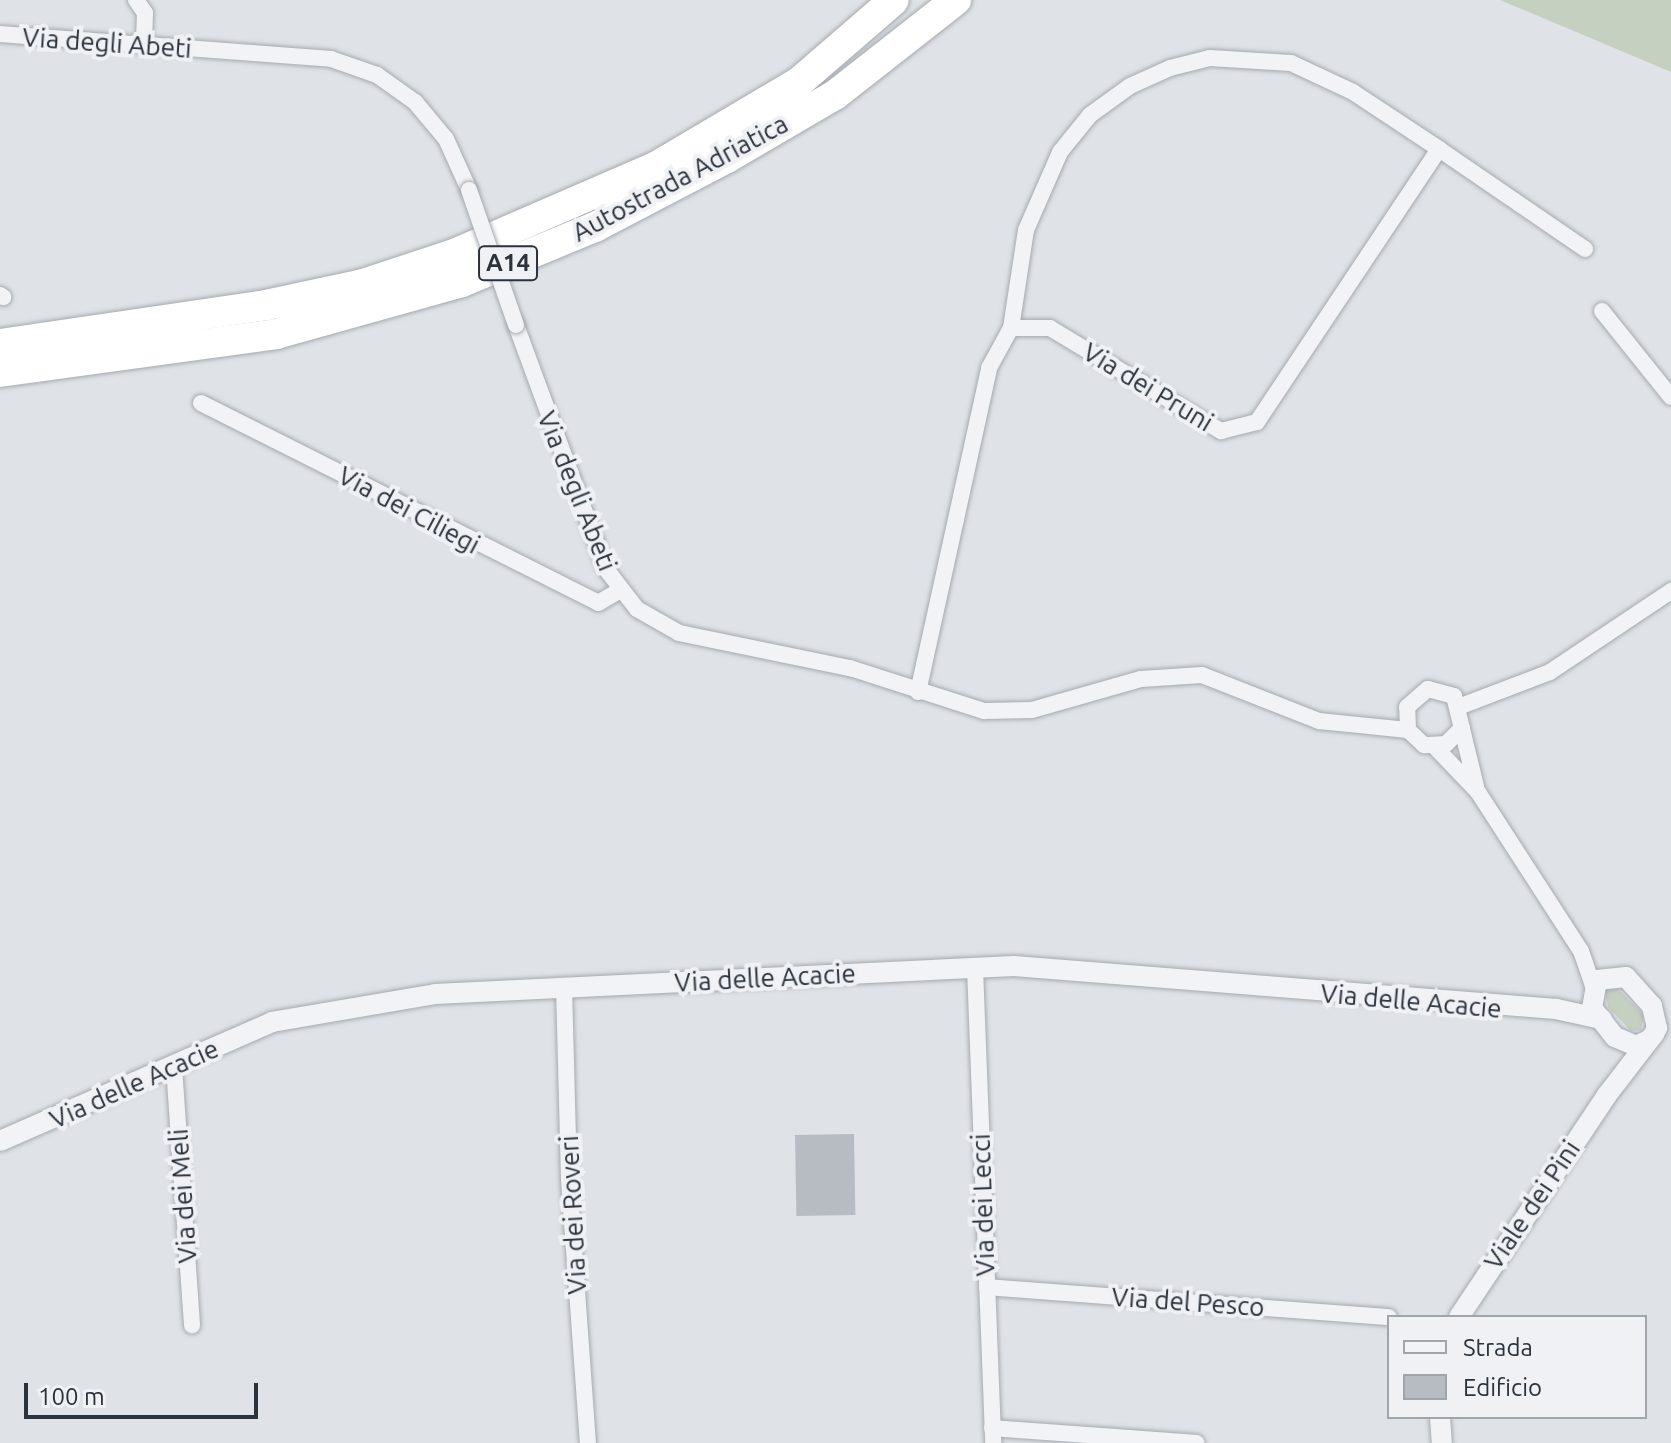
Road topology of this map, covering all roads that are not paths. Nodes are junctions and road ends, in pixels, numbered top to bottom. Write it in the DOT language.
graph roads {
  1 [pos="136,0"];
  2 [pos="894,0"];
  3 [pos="956,0"];
  4 [pos="0,34"];
  5 [pos="144,45"];
  6 [pos="1439,149"];
  7 [pos="1585,249"];
  8 [pos="1602,311"];
  9 [pos="1011,328"];
  10 [pos="0,344"];
  11 [pos="0,372"];
  12 [pos="1671,397"];
  13 [pos="201,403"];
  14 [pos="619,591"];
  15 [pos="1671,591"];
  16 [pos="918,692"];
  17 [pos="1461,706"];
  18 [pos="1407,707"];
  19 [pos="1371,724"];
  20 [pos="1462,728"];
  21 [pos="1408,730"];
  22 [pos="1435,747"];
  23 [pos="1478,792"];
  24 [pos="1581,951"];
  25 [pos="975,968"];
  26 [pos="1611,974"];
  27 [pos="564,987"];
  28 [pos="1591,990"];
  29 [pos="1641,995"];
  30 [pos="1671,999"];
  31 [pos="1556,1009"];
  32 [pos="1602,1019"];
  33 [pos="1658,1032"];
  34 [pos="1615,1037"];
  35 [pos="174,1067"];
  36 [pos="1607,1095"];
  37 [pos="0,1141"];
  38 [pos="987,1287"];
  39 [pos="1460,1315"];
  40 [pos="1387,1317"];
  41 [pos="192,1325"];
  42 [pos="1440,1419"];
  43 [pos="993,1436"];
  44 [pos="588,1443"];
  45 [pos="1196,1443"];
  46 [pos="1442,1443"];
  1 -- 5 [label="street"];
  2 -- 10 [label="highway, Autostrada Adriatica / A14"];
  3 -- 11 [label="highway, Autostrada Adriatica / A14"];
  4 -- 5 [label="street, Via degli Abeti"];
  5 -- 14 [label="street, Via degli Abeti, bridge"];
  6 -- 7 [label="street"];
  6 -- 9 [label="street, Via dei Pruni"];
  6 -- 9 [label="street"];
  8 -- 12 [label="street"];
  9 -- 16 [label="street"];
  13 -- 14 [label="street, Via dei Ciliegi"];
  14 -- 16 [label="street, Via degli Abeti"];
  15 -- 17 [label="street"];
  16 -- 19 [label="street, Via degli Abeti"];
  17 -- 18 [label="street, Via degli Abeti"];
  17 -- 20 [label="street, Via degli Abeti"];
  18 -- 19 [label="street, Via degli Abeti"];
  18 -- 21 [label="street"];
  19 -- 21 [label="street, Via degli Abeti"];
  20 -- 22 [label="street"];
  20 -- 23 [label="street, Via degli Abeti"];
  21 -- 22 [label="street, Via degli Abeti"];
  22 -- 23 [label="street, Via degli Abeti"];
  23 -- 24 [label="street, Via degli Abeti"];
  24 -- 26 [label="street, Via degli Abeti"];
  24 -- 28 [label="street, Via degli Abeti"];
  25 -- 27 [label="street, Via delle Acacie"];
  25 -- 31 [label="street, Via delle Acacie"];
  25 -- 38 [label="street, Via dei Lecci"];
  26 -- 28 [label="street, Via delle Acacie"];
  26 -- 29 [label="street"];
  27 -- 35 [label="street, Via delle Acacie"];
  27 -- 44 [label="street, Via dei Roveri"];
  28 -- 31 [label="street, Via delle Acacie"];
  28 -- 32 [label="street"];
  29 -- 30 [label="street"];
  29 -- 33 [label="street"];
  31 -- 32 [label="street, Via delle Acacie"];
  32 -- 34 [label="street"];
  33 -- 34 [label="street"];
  33 -- 36 [label="street, Viale dei Pini"];
  34 -- 36 [label="street, Viale dei Pini"];
  35 -- 37 [label="street, Via delle Acacie"];
  35 -- 41 [label="street, Via dei Meli"];
  36 -- 39 [label="street, Viale dei Pini"];
  38 -- 40 [label="street, Via del Pesco"];
  38 -- 43 [label="street, Via dei Lecci"];
  42 -- 46 [label="street"];
  43 -- 45 [label="street"];
}
